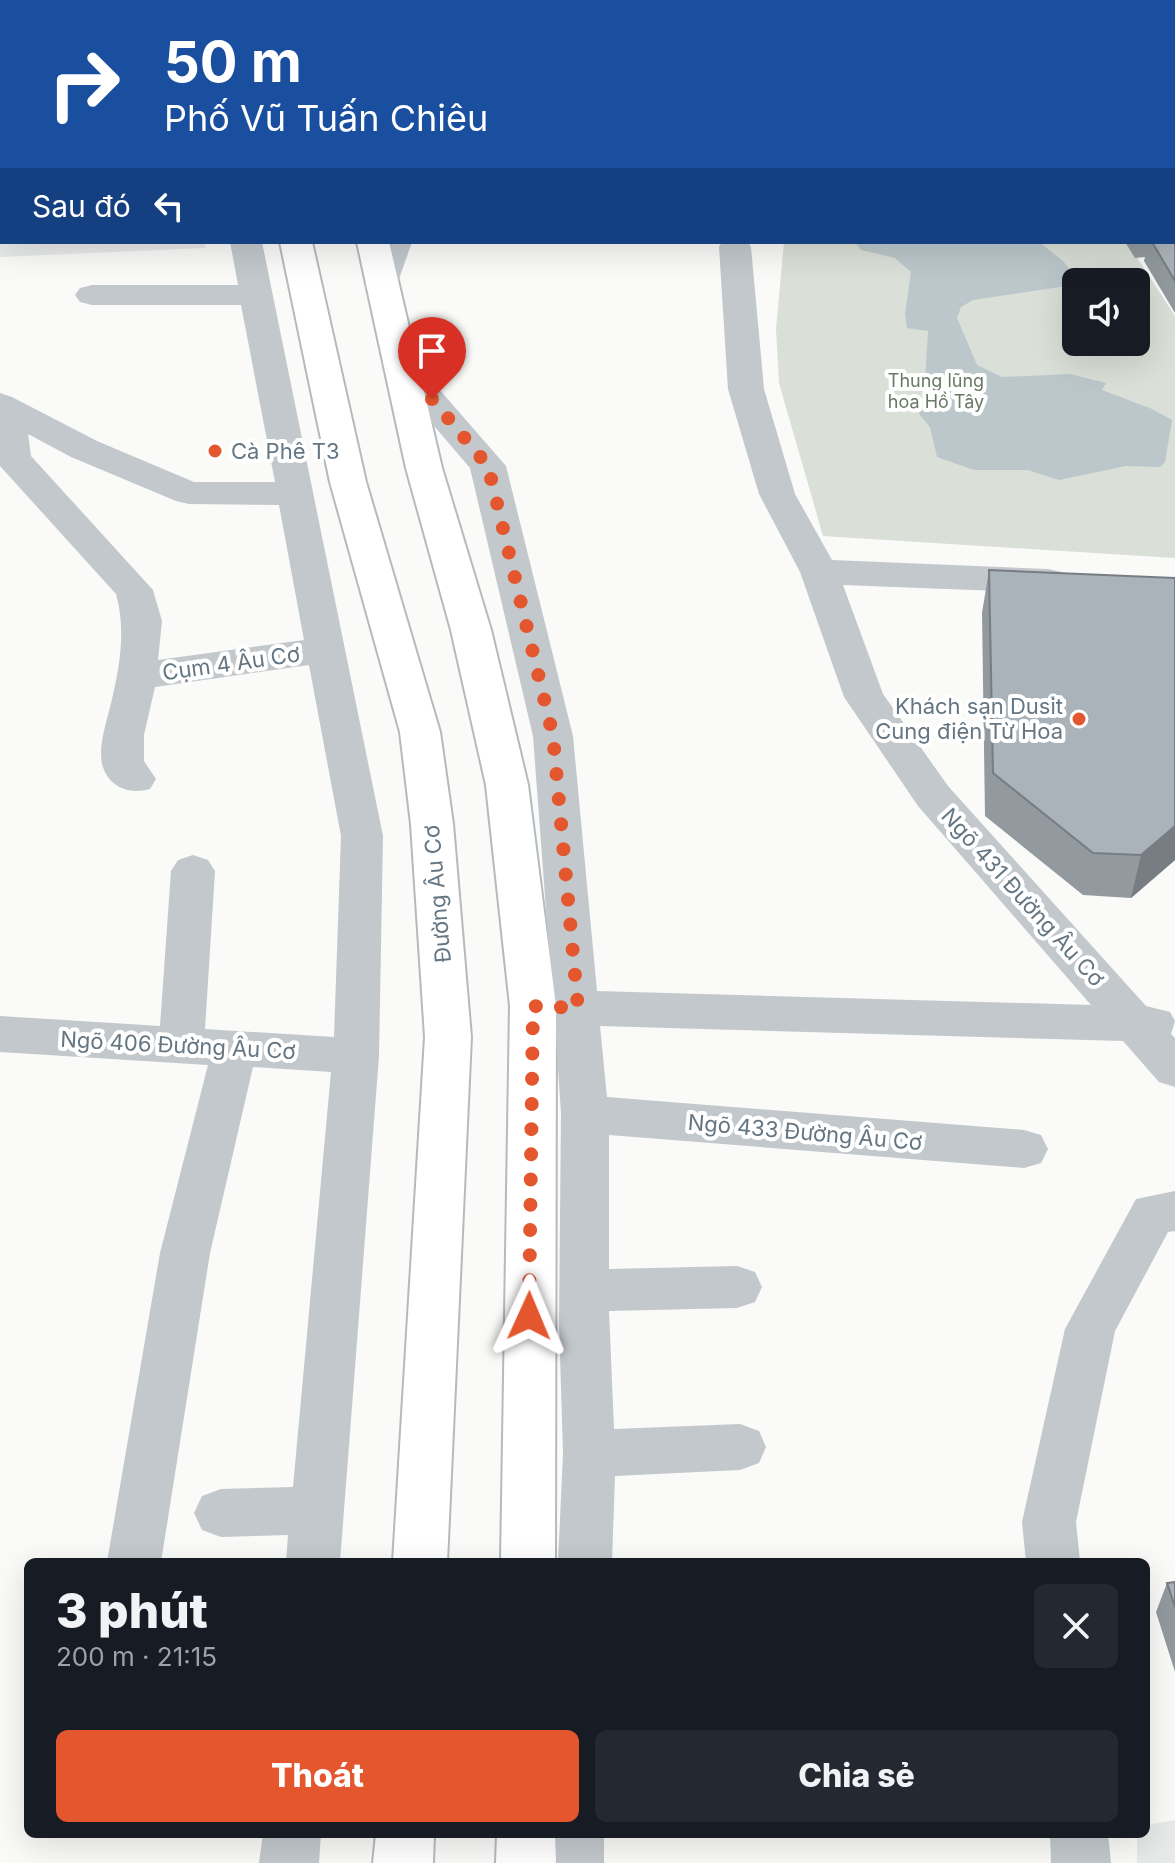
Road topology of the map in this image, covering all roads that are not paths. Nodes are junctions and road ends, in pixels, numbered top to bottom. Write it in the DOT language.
graph roads {
  1 [pos="246,244"];
  2 [pos="296,244"];
  3 [pos="373,244"];
  4 [pos="395,244"];
  5 [pos="735,247"];
  6 [pos="382,286"];
  7 [pos="92,295"];
  8 [pos="256,295"];
  9 [pos="399,364"];
  10 [pos="4,406"];
  11 [pos="293,494"];
  12 [pos="819,572"];
  13 [pos="1082,582"];
  14 [pos="326,650"];
  15 [pos="136,676"];
  16 [pos="135,779"];
  17 [pos="193,871"];
  18 [pos="556,1007"];
  19 [pos="1156,1026"];
  20 [pos="0,1034"];
  21 [pos="181,1045"];
  22 [pos="235,1047"];
  23 [pos="356,1056"];
  24 [pos="1175,1069"];
  25 [pos="585,1114"];
  26 [pos="1024,1149"];
  27 [pos="1175,1211"];
  28 [pos="737,1287"];
  29 [pos="586,1291"];
  30 [pos="740,1447"];
  31 [pos="589,1454"];
  32 [pos="317,1510"];
  33 [pos="221,1513"];
  34 [pos="135,1558"];
  35 [pos="313,1558"];
  36 [pos="420,1558"];
  37 [pos="528,1558"];
  38 [pos="585,1558"];
  39 [pos="1053,1558"];
  40 [pos="292,1838"];
  41 [pos="405,1838"];
  42 [pos="526,1838"];
  43 [pos="575,1838"];
  44 [pos="1079,1838"];
  45 [pos="289,1863"];
  46 [pos="403,1863"];
  47 [pos="526,1863"];
  48 [pos="574,1863"];
  49 [pos="1081,1863"];
  1 -- 8 [label="street"];
  2 -- 36 [label="main road, Đường Âu Cơ"];
  3 -- 6 [label="main road"];
  4 -- 6 [label="street"];
  5 -- 12 [label="street, Ngõ 431 Đường Âu Cơ"];
  6 -- 9 [label="main road"];
  7 -- 8 [label="street"];
  8 -- 11 [label="street"];
  9 -- 18 [label="main road"];
  9 -- 18 [label="street"];
  10 -- 11 [label="street"];
  10 -- 15 [label="street"];
  11 -- 14 [label="street"];
  12 -- 13 [label="street"];
  12 -- 19 [label="street, Ngõ 431 Đường Âu Cơ"];
  14 -- 15 [label="street, Cụm 4 Âu Cơ"];
  14 -- 23 [label="street"];
  15 -- 16 [label="street"];
  17 -- 21 [label="street"];
  18 -- 19 [label="street, Ngõ 431 Đường Âu Cơ"];
  18 -- 25 [label="street"];
  18 -- 37 [label="main road"];
  19 -- 24 [label="street"];
  20 -- 21 [label="street, Ngõ 406 Đường Âu Cơ"];
  21 -- 22 [label="street, Ngõ 406 Đường Âu Cơ"];
  22 -- 23 [label="street, Ngõ 406 Đường Âu Cơ"];
  22 -- 34 [label="street"];
  23 -- 32 [label="street"];
  25 -- 26 [label="street, Ngõ 433 Đường Âu Cơ"];
  25 -- 29 [label="street"];
  27 -- 39 [label="street"];
  28 -- 29 [label="street"];
  29 -- 31 [label="street"];
  30 -- 31 [label="street"];
  31 -- 38 [label="street"];
  32 -- 33 [label="street"];
  32 -- 35 [label="street"];
  40 -- 45 [label="street"];
  41 -- 46 [label="main road"];
  42 -- 47 [label="main road"];
  43 -- 48 [label="street"];
  44 -- 49 [label="street"];
}
